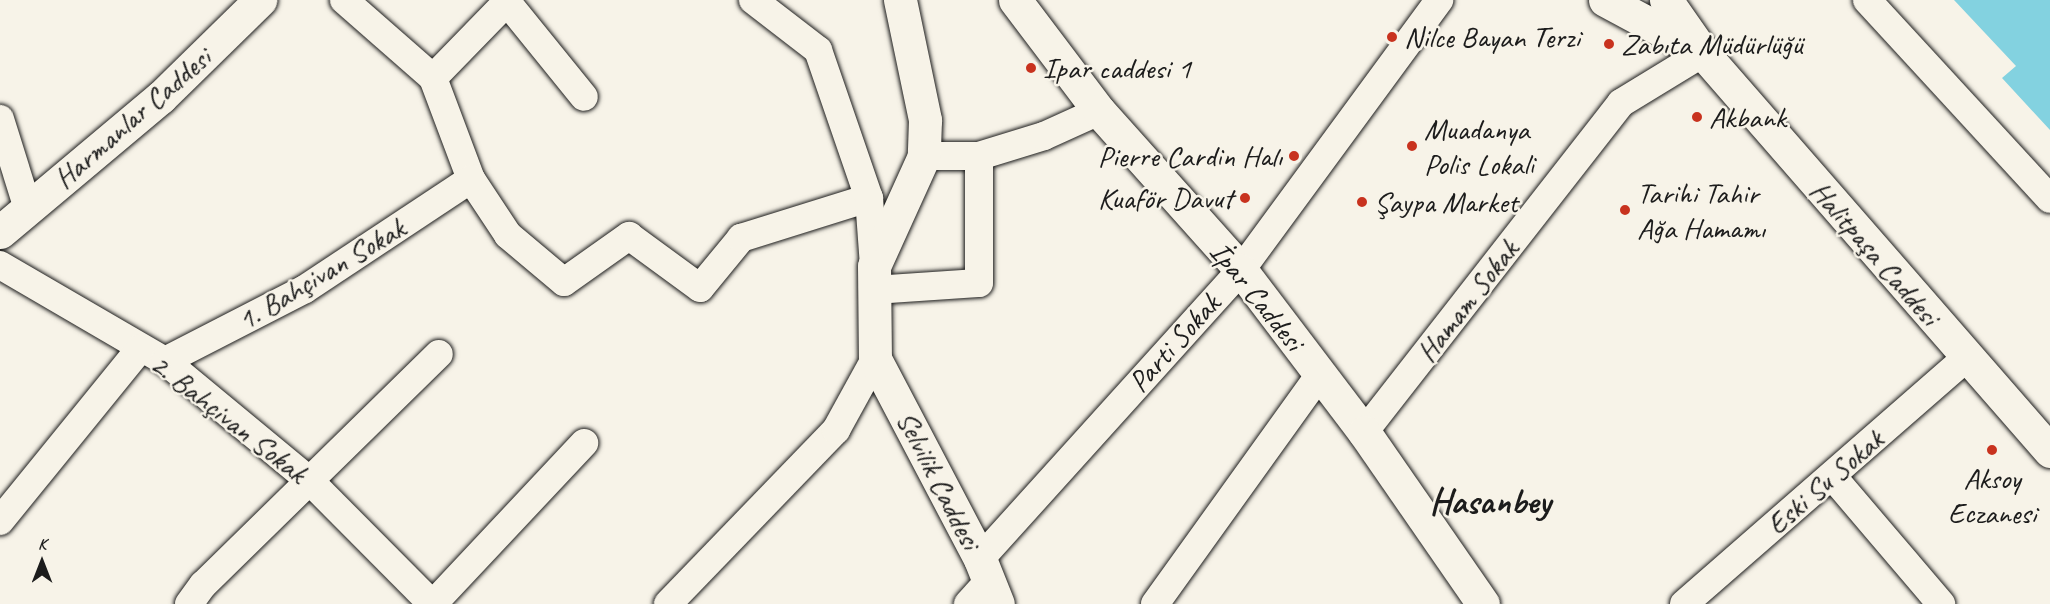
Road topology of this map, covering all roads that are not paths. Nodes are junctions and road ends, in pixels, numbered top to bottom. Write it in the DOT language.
graph roads {
  1 [pos="260,0"];
  2 [pos="344,0"];
  3 [pos="753,0"];
  4 [pos="900,0"];
  5 [pos="1016,0"];
  6 [pos="1439,0"];
  7 [pos="1605,0"];
  8 [pos="1666,0"];
  9 [pos="1867,0"];
  10 [pos="506,1"];
  11 [pos="1703,53"];
  12 [pos="433,78"];
  13 [pos="584,97"];
  14 [pos="1099,111"];
  15 [pos="0,119"];
  16 [pos="924,156"];
  17 [pos="979,156"];
  18 [pos="471,179"];
  19 [pos="869,198"];
  20 [pos="2050,199"];
  21 [pos="28,208"];
  22 [pos="0,232"];
  23 [pos="0,265"];
  24 [pos="1241,270"];
  25 [pos="874,278"];
  26 [pos="439,354"];
  27 [pos="153,355"];
  28 [pos="1966,358"];
  29 [pos="875,359"];
  30 [pos="1320,374"];
  31 [pos="1364,432"];
  32 [pos="584,443"];
  33 [pos="2050,451"];
  34 [pos="1833,477"];
  35 [pos="309,480"];
  36 [pos="0,521"];
  37 [pos="983,587"];
  38 [pos="189,604"];
  39 [pos="433,604"];
  40 [pos="668,604"];
  41 [pos="1155,604"];
  42 [pos="1483,604"];
  43 [pos="1684,604"];
  44 [pos="1941,604"];
  1 -- 21 [label="main road, Harmanlar Caddesi"];
  2 -- 12 [label="street"];
  3 -- 19 [label="street"];
  4 -- 16 [label="main road"];
  5 -- 14 [label="main road, İpar Caddesi"];
  6 -- 24 [label="street, Parti Sokak"];
  7 -- 11 [label="main road"];
  8 -- 11 [label="main road"];
  9 -- 20 [label="street"];
  10 -- 12 [label="street"];
  10 -- 13 [label="street"];
  11 -- 28 [label="main road, Halitpaşa Caddesi"];
  11 -- 31 [label="street, Hamam Sokak"];
  12 -- 18 [label="street"];
  14 -- 17 [label="street"];
  14 -- 24 [label="main road, İpar Caddesi"];
  15 -- 21 [label="street"];
  16 -- 17 [label="street"];
  16 -- 25 [label="main road"];
  17 -- 25 [label="street"];
  18 -- 19 [label="street"];
  18 -- 27 [label="street, 1. Bahçivan Sokak"];
  19 -- 25 [label="street"];
  21 -- 22 [label="main road, Harmanlar Caddesi"];
  23 -- 27 [label="street, 2. Bahçivan Sokak"];
  24 -- 30 [label="main road, İpar Caddesi"];
  24 -- 37 [label="street, Parti Sokak"];
  25 -- 29 [label="main road"];
  26 -- 35 [label="street"];
  27 -- 35 [label="street, 2. Bahçivan Sokak"];
  27 -- 36 [label="street"];
  28 -- 33 [label="main road, Halitpaşa Caddesi"];
  28 -- 34 [label="street, Eski Su Sokak"];
  29 -- 37 [label="main road, Selvilik Caddesi"];
  29 -- 40 [label="street"];
  30 -- 31 [label="main road, İpar Caddesi"];
  30 -- 41 [label="street"];
  31 -- 42 [label="main road, İpar Caddesi"];
  32 -- 39 [label="street"];
  34 -- 43 [label="street, Eski Su Sokak"];
  34 -- 44 [label="street"];
  35 -- 38 [label="street"];
  35 -- 39 [label="street, 2. Bahçivan Sokak"];
}
